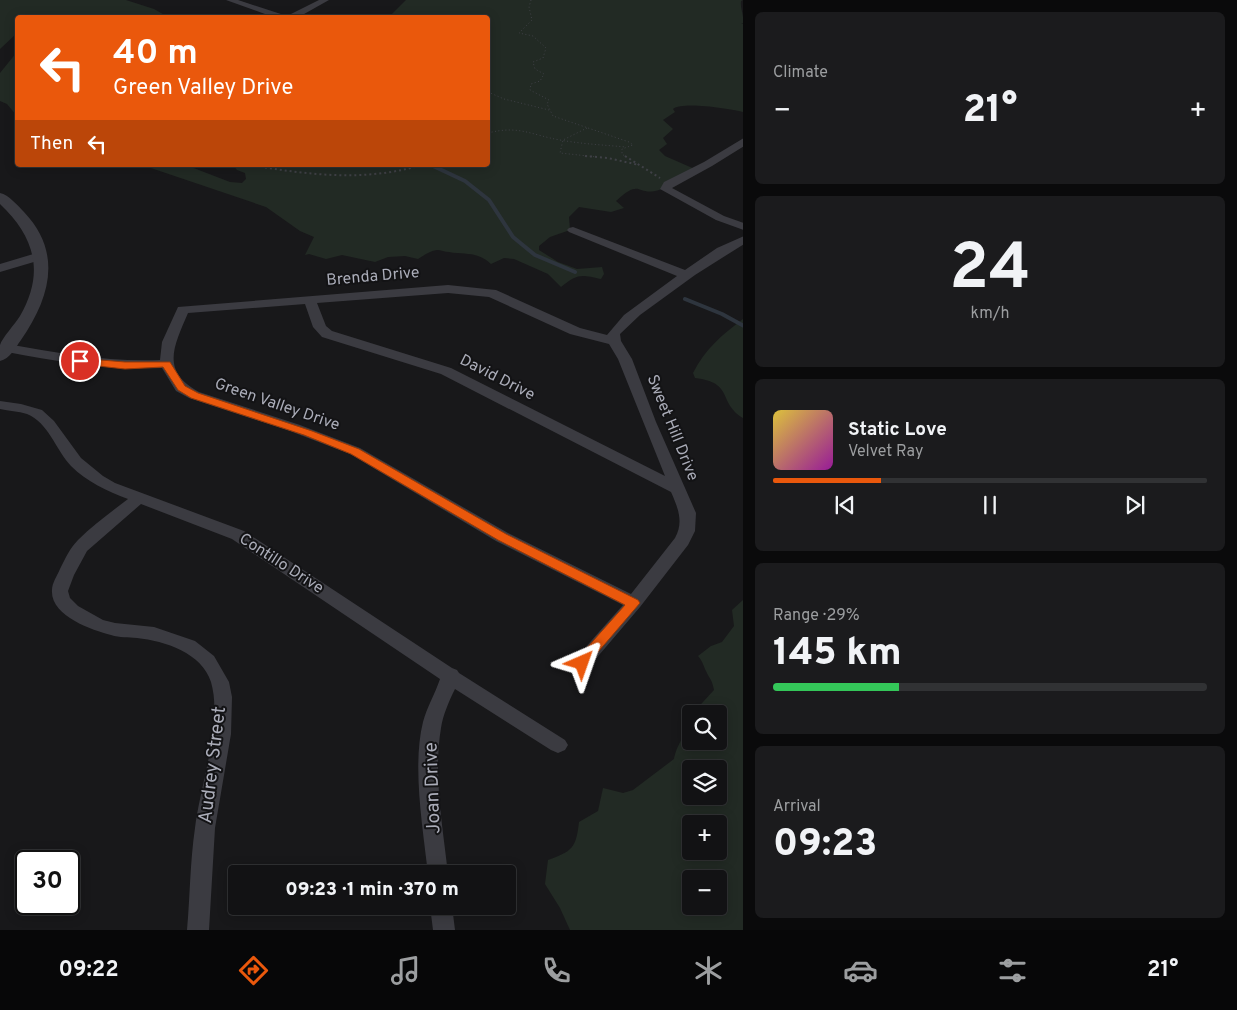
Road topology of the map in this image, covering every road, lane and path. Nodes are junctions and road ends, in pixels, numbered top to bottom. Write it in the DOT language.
graph roads {
  1 [pos="230,0"];
  2 [pos="324,0"];
  3 [pos="531,0"];
  4 [pos="278,15"];
  5 [pos="293,15"];
  6 [pos="490,93"];
  7 [pos="549,110"];
  8 [pos="587,128"];
  9 [pos="490,132"];
  10 [pos="563,140"];
  11 [pos="743,141"];
  12 [pos="627,147"];
  13 [pos="644,166"];
  14 [pos="262,167"];
  15 [pos="416,167"];
  16 [pos="668,184"];
  17 [pos="0,197"];
  18 [pos="743,227"];
  19 [pos="573,230"];
  20 [pos="743,239"];
  21 [pos="40,256"];
  22 [pos="0,268"];
  23 [pos="686,275"];
  24 [pos="310,300"];
  25 [pos="614,340"];
  26 [pos="3,352"];
  27 [pos="166,364"];
  28 [pos="0,405"];
  29 [pos="678,489"];
  30 [pos="139,498"];
  31 [pos="634,603"];
  32 [pos="582,663"];
  33 [pos="451,675"];
  34 [pos="558,745"];
  35 [pos="437,865"];
  36 [pos="442,915"];
  37 [pos="198,930"];
  38 [pos="444,930"];
  1 -- 4 [label="street"];
  2 -- 5 [label="street"];
  3 -- 7 [label="path"];
  6 -- 7 [label="path"];
  7 -- 8 [label="path"];
  8 -- 10 [label="path"];
  8 -- 12 [label="path"];
  9 -- 10 [label="path"];
  10 -- 12 [label="path"];
  10 -- 13 [label="path"];
  11 -- 16 [label="street"];
  12 -- 13 [label="path"];
  13 -- 16 [label="path"];
  14 -- 15 [label="path"];
  16 -- 18 [label="street"];
  17 -- 21 [label="street"];
  19 -- 23 [label="street"];
  20 -- 23 [label="street"];
  21 -- 22 [label="street"];
  21 -- 26 [label="street"];
  23 -- 25 [label="street"];
  24 -- 25 [label="street, Brenda Drive"];
  24 -- 27 [label="street, Brenda Drive"];
  24 -- 29 [label="street, David Drive"];
  25 -- 29 [label="street, Sweet Hill Drive"];
  26 -- 27 [label="street"];
  27 -- 31 [label="street, Green Valley Drive"];
  28 -- 30 [label="street, Contillo Drive"];
  29 -- 31 [label="street, Sweet Hill Drive"];
  30 -- 33 [label="street, Contillo Drive"];
  30 -- 37 [label="street, Audrey Street"];
  31 -- 32 [label="street, Sweet Hill Drive"];
  33 -- 34 [label="street, Contillo Drive"];
  33 -- 35 [label="street, Joan Drive"];
  36 -- 38 [label="street"];
}
